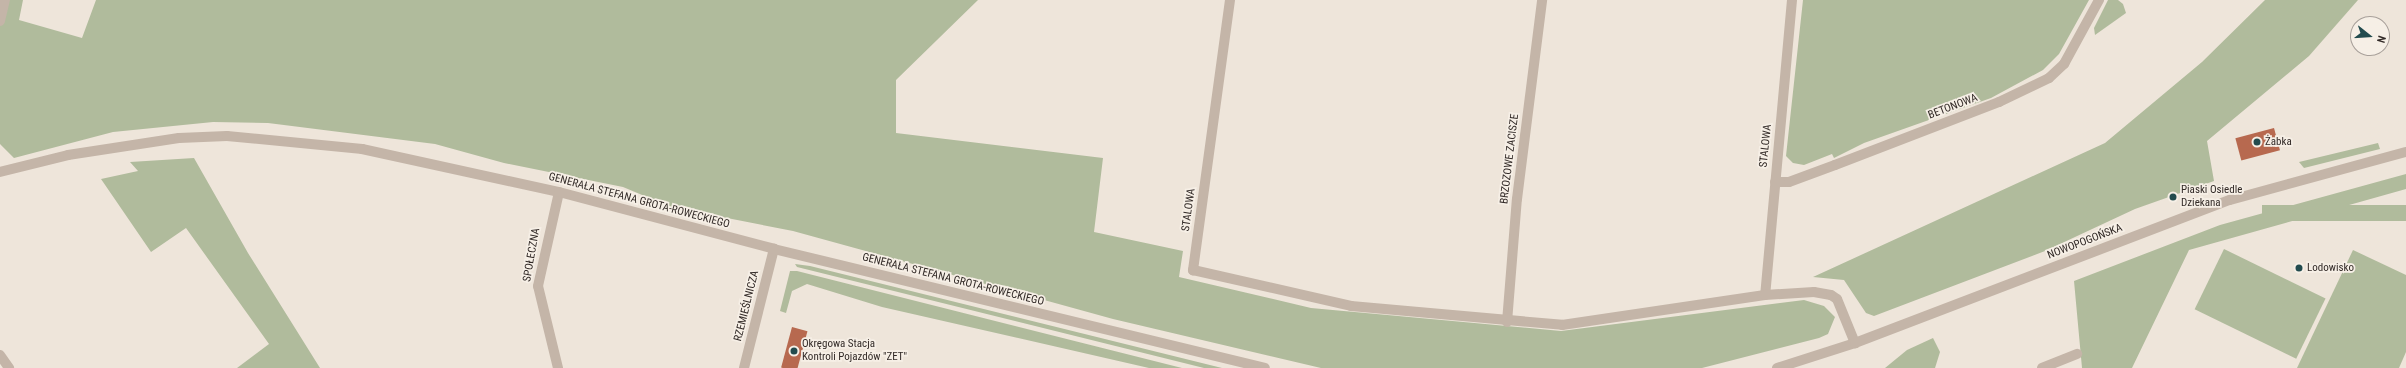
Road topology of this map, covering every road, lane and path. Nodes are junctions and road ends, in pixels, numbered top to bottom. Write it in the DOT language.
graph roads {
  1 [pos="5,0"];
  2 [pos="1230,0"];
  3 [pos="1542,0"];
  4 [pos="1792,0"];
  5 [pos="2099,0"];
  6 [pos="0,21"];
  7 [pos="2406,152"];
  8 [pos="0,172"];
  9 [pos="1775,182"];
  10 [pos="559,192"];
  11 [pos="774,249"];
  12 [pos="1765,295"];
  13 [pos="1506,322"];
  14 [pos="1855,343"];
  15 [pos="2077,354"];
  16 [pos="0,355"];
  17 [pos="10,368"];
  18 [pos="558,368"];
  19 [pos="744,368"];
  20 [pos="1264,368"];
  21 [pos="1777,368"];
  22 [pos="2042,368"];
  1 -- 6 [label="street"];
  2 -- 13 [label="street, STALOWA"];
  3 -- 13 [label="street, BRZOZOWE ZACISZE"];
  4 -- 9 [label="street, STALOWA"];
  5 -- 9 [label="street, BETONOWA"];
  7 -- 14 [label="street, NOWOPOGOŃSKA"];
  8 -- 10 [label="street, GENERAŁA STEFANA GROTA-ROWECKIEGO"];
  9 -- 12 [label="street, STALOWA"];
  10 -- 11 [label="street, GENERAŁA STEFANA GROTA-ROWECKIEGO"];
  10 -- 18 [label="street, SPOŁECZNA"];
  11 -- 19 [label="street, RZEMIEŚLNICZA"];
  11 -- 20 [label="street, GENERAŁA STEFANA GROTA-ROWECKIEGO"];
  12 -- 13 [label="street"];
  12 -- 14 [label="street"];
  14 -- 21 [label="street, NOWOPOGOŃSKA"];
  15 -- 22 [label="street"];
  16 -- 17 [label="street"];
}
